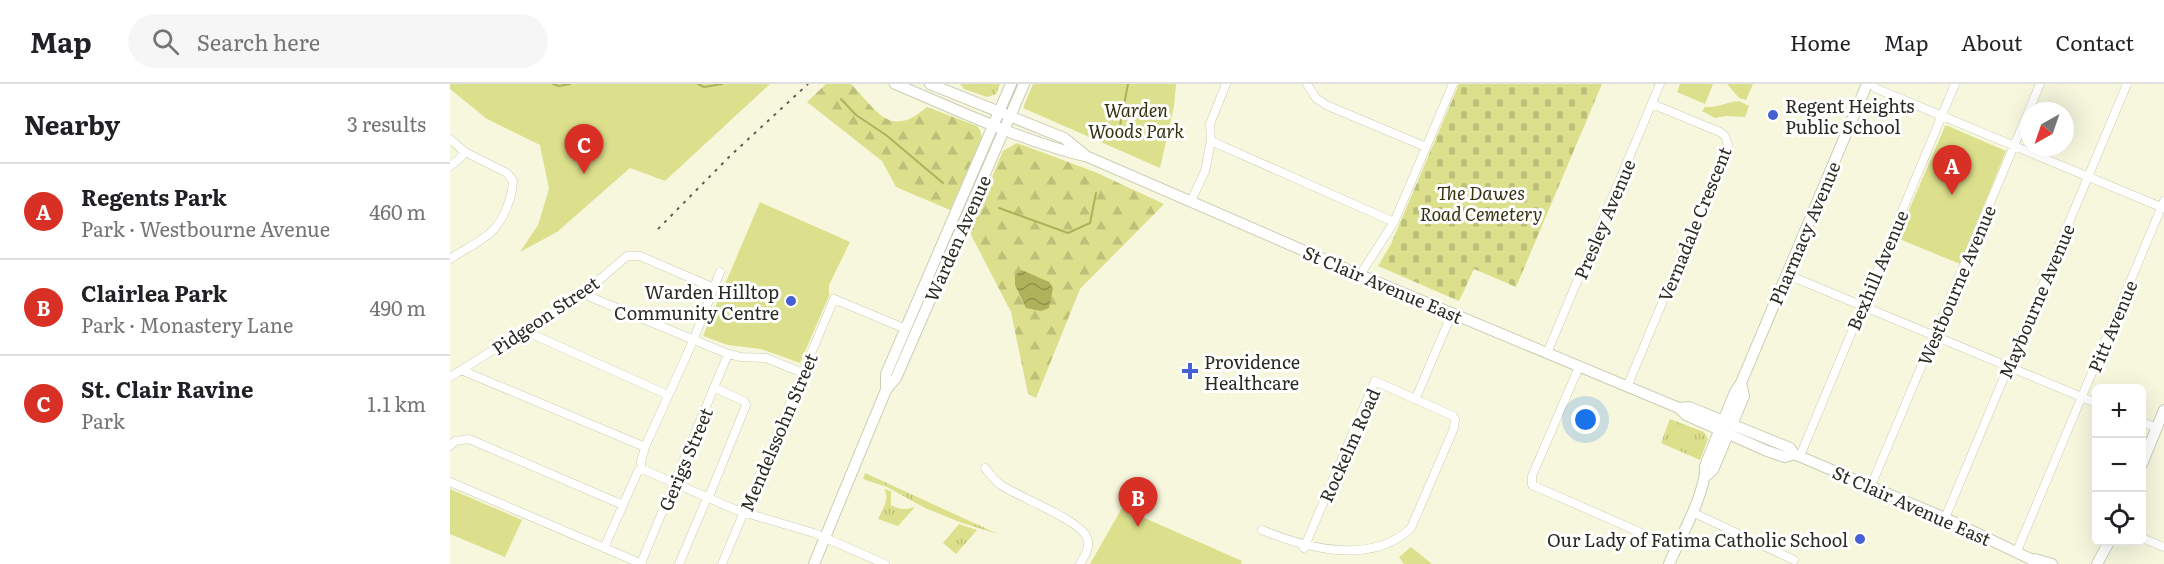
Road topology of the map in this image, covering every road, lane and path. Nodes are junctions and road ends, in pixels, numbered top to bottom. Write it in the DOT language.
graph roads {
  1 [pos="895,84"];
  2 [pos="930,84"];
  3 [pos="1011,84"];
  4 [pos="1024,84"];
  5 [pos="1226,84"];
  6 [pos="1307,84"];
  7 [pos="1453,84"];
  8 [pos="1660,84"];
  9 [pos="1867,84"];
  10 [pos="1872,84"];
  11 [pos="1955,84"];
  12 [pos="2040,84"];
  13 [pos="2127,84"];
  14 [pos="1652,104"];
  15 [pos="998,111"];
  16 [pos="1010,116"];
  17 [pos="1942,116"];
  18 [pos="993,125"];
  19 [pos="1004,129"];
  20 [pos="450,140"];
  21 [pos="1211,141"];
  22 [pos="2014,146"];
  23 [pos="1426,147"];
  24 [pos="465,152"];
  25 [pos="1088,156"];
  26 [pos="450,166"];
  27 [pos="2088,177"];
  28 [pos="1191,201"];
  29 [pos="2163,204"];
  30 [pos="1394,222"];
  31 [pos="450,259"];
  32 [pos="720,272"];
  33 [pos="1788,274"];
  34 [pos="1360,275"];
  35 [pos="714,288"];
  36 [pos="583,294"];
  37 [pos="1862,306"];
  38 [pos="1452,313"];
  39 [pos="906,329"];
  40 [pos="525,331"];
  41 [pos="1935,336"];
  42 [pos="693,340"];
  43 [pos="1547,353"];
  44 [pos="728,354"];
  45 [pos="1579,367"];
  46 [pos="2009,367"];
  47 [pos="462,370"];
  48 [pos="803,373"];
  49 [pos="450,377"];
  50 [pos="1627,387"];
  51 [pos="715,388"];
  52 [pos="886,390"];
  53 [pos="668,394"];
  54 [pos="2082,397"];
  55 [pos="1416,398"];
  56 [pos="2092,401"];
  57 [pos="2164,410"];
  58 [pos="2146,424"];
  59 [pos="1726,427"];
  60 [pos="2157,428"];
  61 [pos="450,446"];
  62 [pos="645,447"];
  63 [pos="2146,454"];
  64 [pos="1797,455"];
  65 [pos="985,468"];
  66 [pos="645,470"];
  67 [pos="450,482"];
  68 [pos="675,484"];
  69 [pos="1871,486"];
  70 [pos="708,498"];
  71 [pos="623,505"];
  72 [pos="745,512"];
  73 [pos="1692,513"];
  74 [pos="1945,518"];
  75 [pos="1262,530"];
  76 [pos="825,537"];
  77 [pos="2146,540"];
  78 [pos="2107,546"];
  79 [pos="2108,546"];
  80 [pos="2164,547"];
  81 [pos="604,548"];
  82 [pos="1304,548"];
  83 [pos="1676,548"];
  84 [pos="2017,551"];
  85 [pos="1386,553"];
  86 [pos="1324,556"];
  87 [pos="2029,557"];
  88 [pos="1794,560"];
  89 [pos="641,564"];
  90 [pos="680,564"];
  91 [pos="722,564"];
  92 [pos="814,564"];
  93 [pos="885,564"];
  94 [pos="1080,564"];
  95 [pos="1669,564"];
  96 [pos="2041,564"];
  97 [pos="2052,564"];
  98 [pos="2097,564"];
  99 [pos="2104,564"];
  1 -- 18 [label="main road, St Clair Avenue East"];
  2 -- 15 [label="main road, St Clair Avenue East"];
  3 -- 15 [label="main road, Warden Avenue"];
  4 -- 16 [label="main road, Warden Avenue"];
  5 -- 21 [label="street"];
  6 -- 23 [label="street"];
  7 -- 23 [label="street"];
  8 -- 14 [label="street, Presley Avenue"];
  9 -- 33 [label="main road, Pharmacy Avenue"];
  10 -- 17 [label="street"];
  11 -- 17 [label="street, Bexhill Avenue"];
  12 -- 22 [label="street, Westbourne Avenue"];
  13 -- 27 [label="street, Maybourne Avenue"];
  14 -- 43 [label="street, Presley Avenue"];
  14 -- 50 [label="street, Vernadale Crescent"];
  15 -- 16 [label="main road, St Clair Avenue East"];
  15 -- 18 [label="main road, Warden Avenue"];
  16 -- 19 [label="main road, Warden Avenue"];
  16 -- 25 [label="main road, St Clair Avenue East"];
  17 -- 22 [label="street"];
  17 -- 37 [label="street, Bexhill Avenue"];
  18 -- 19 [label="main road, St Clair Avenue East"];
  18 -- 39 [label="main road, Warden Avenue"];
  19 -- 25 [label="main road, St Clair Avenue East"];
  19 -- 52 [label="main road, Warden Avenue"];
  20 -- 24 [label="street"];
  21 -- 28 [label="street"];
  21 -- 30 [label="street"];
  22 -- 27 [label="street"];
  22 -- 41 [label="street, Westbourne Avenue"];
  23 -- 30 [label="street"];
  24 -- 26 [label="street"];
  24 -- 31 [label="street"];
  25 -- 28 [label="main road, St Clair Avenue East"];
  27 -- 29 [label="street"];
  27 -- 46 [label="street, Maybourne Avenue"];
  28 -- 34 [label="main road, St Clair Avenue East"];
  29 -- 54 [label="street, Pitt Avenue"];
  30 -- 34 [label="street"];
  32 -- 35 [label="street"];
  33 -- 37 [label="street"];
  33 -- 59 [label="main road, Pharmacy Avenue"];
  34 -- 38 [label="main road, St Clair Avenue East"];
  35 -- 36 [label="street, Pidgeon Street"];
  35 -- 42 [label="street"];
  36 -- 40 [label="street, Pidgeon Street"];
  36 -- 42 [label="street"];
  37 -- 41 [label="street"];
  37 -- 64 [label="street, Bexhill Avenue"];
  38 -- 43 [label="main road, St Clair Avenue East"];
  38 -- 55 [label="street"];
  39 -- 48 [label="street, Mendelssohn Street"];
  39 -- 52 [label="main road, Warden Avenue"];
  40 -- 47 [label="street, Pidgeon Street"];
  40 -- 53 [label="street"];
  41 -- 46 [label="street"];
  41 -- 69 [label="street, Westbourne Avenue"];
  42 -- 44 [label="street"];
  42 -- 53 [label="street"];
  43 -- 45 [label="main road, St Clair Avenue East"];
  44 -- 48 [label="street"];
  44 -- 51 [label="street, Gerigs Street"];
  45 -- 50 [label="main road, St Clair Avenue East"];
  45 -- 83 [label="street"];
  46 -- 54 [label="street"];
  46 -- 74 [label="street, Maybourne Avenue"];
  47 -- 49 [label="street, Pidgeon Street"];
  47 -- 62 [label="street"];
  48 -- 72 [label="street, Mendelssohn Street"];
  50 -- 59 [label="main road, St Clair Avenue East"];
  51 -- 68 [label="street, Gerigs Street"];
  51 -- 70 [label="street"];
  52 -- 76 [label="main road, Warden Avenue"];
  53 -- 62 [label="street"];
  54 -- 56 [label="street"];
  54 -- 84 [label="street, Pitt Avenue"];
  55 -- 82 [label="street, Rockelm Road"];
  55 -- 85 [label="street"];
  57 -- 60 [label="main road"];
  58 -- 60 [label="street"];
  59 -- 64 [label="main road, St Clair Avenue East"];
  59 -- 73 [label="main road, Pharmacy Avenue"];
  60 -- 63 [label="main road"];
  61 -- 71 [label="street"];
  62 -- 66 [label="street"];
  64 -- 69 [label="main road, St Clair Avenue East"];
  65 -- 94 [label="street"];
  66 -- 68 [label="street"];
  66 -- 71 [label="street"];
  67 -- 81 [label="street"];
  68 -- 70 [label="street"];
  68 -- 89 [label="street, Gerigs Street"];
  69 -- 74 [label="main road, St Clair Avenue East"];
  70 -- 72 [label="street"];
  70 -- 90 [label="street"];
  71 -- 81 [label="street"];
  72 -- 76 [label="street"];
  72 -- 91 [label="street, Mendelssohn Street"];
  73 -- 83 [label="main road, Pharmacy Avenue"];
  73 -- 88 [label="street"];
  74 -- 84 [label="main road, St Clair Avenue East"];
  75 -- 82 [label="street"];
  76 -- 92 [label="main road, Warden Avenue"];
  76 -- 93 [label="street"];
  77 -- 80 [label="street"];
  78 -- 98 [label="main road"];
  79 -- 99 [label="main road"];
  81 -- 89 [label="street"];
  82 -- 86 [label="street"];
  83 -- 95 [label="main road, Pharmacy Avenue"];
  84 -- 87 [label="main road, St Clair Avenue East"];
  87 -- 96 [label="main road, St Clair Avenue East"];
  87 -- 97 [label="main road, St Clair Avenue East"];
}
